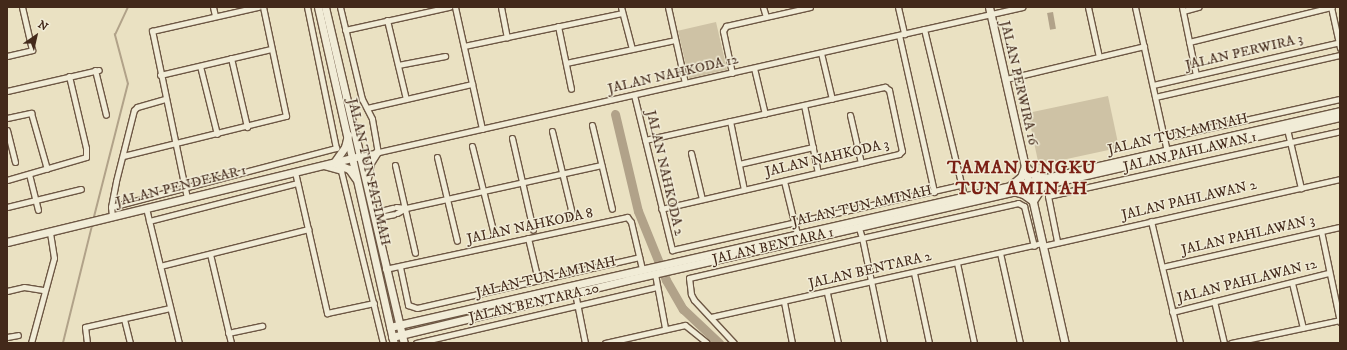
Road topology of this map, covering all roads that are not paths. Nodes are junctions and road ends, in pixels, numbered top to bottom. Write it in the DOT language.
graph roads {
  1 [pos="22,7"];
  2 [pos="213,7"];
  3 [pos="258,7"];
  4 [pos="263,7"];
  5 [pos="307,7"];
  6 [pos="318,7"];
  7 [pos="325,7"];
  8 [pos="340,7"];
  9 [pos="449,7"];
  10 [pos="455,7"];
  11 [pos="501,7"];
  12 [pos="668,7"];
  13 [pos="764,7"];
  14 [pos="809,7"];
  15 [pos="898,7"];
  16 [pos="1022,7"];
  17 [pos="1088,7"];
  18 [pos="1136,7"];
  19 [pos="1198,7"];
  20 [pos="1331,7"];
  21 [pos="1183,9"];
  22 [pos="622,10"];
  23 [pos="990,11"];
  24 [pos="215,16"];
  25 [pos="766,17"];
  26 [pos="387,20"];
  27 [pos="558,26"];
  28 [pos="924,29"];
  29 [pos="345,30"];
  30 [pos="902,34"];
  31 [pos="507,37"];
  32 [pos="675,40"];
  33 [pos="1189,42"];
  34 [pos="1340,44"];
  35 [pos="464,46"];
  36 [pos="1144,46"];
  37 [pos="272,49"];
  38 [pos="632,49"];
  39 [pos="821,53"];
  40 [pos="1340,55"];
  41 [pos="7,56"];
  42 [pos="445,56"];
  43 [pos="1099,57"];
  44 [pos="232,58"];
  45 [pos="566,63"];
  46 [pos="398,65"];
  47 [pos="200,66"];
  48 [pos="754,68"];
  49 [pos="732,73"];
  50 [pos="160,75"];
  51 [pos="1196,75"];
  52 [pos="69,76"];
  53 [pos="1006,79"];
  54 [pos="685,83"];
  55 [pos="472,84"];
  56 [pos="1153,85"];
  57 [pos="571,89"];
  58 [pos="7,90"];
  59 [pos="634,95"];
  60 [pos="1155,97"];
  61 [pos="406,99"];
  62 [pos="832,99"];
  63 [pos="1340,99"];
  64 [pos="165,100"];
  65 [pos="804,105"];
  66 [pos="366,108"];
  67 [pos="1340,111"];
  68 [pos="765,114"];
  69 [pos="106,115"];
  70 [pos="850,115"];
  71 [pos="1340,117"];
  72 [pos="7,118"];
  73 [pos="730,122"];
  74 [pos="592,125"];
  75 [pos="247,127"];
  76 [pos="482,129"];
  77 [pos="1287,129"];
  78 [pos="7,130"];
  79 [pos="552,131"];
  80 [pos="1340,132"];
  81 [pos="217,134"];
  82 [pos="348,135"];
  83 [pos="512,138"];
  84 [pos="1164,138"];
  85 [pos="645,140"];
  86 [pos="1290,142"];
  87 [pos="175,145"];
  88 [pos="472,146"];
  89 [pos="813,147"];
  90 [pos="1167,150"];
  91 [pos="377,152"];
  92 [pos="691,153"];
  93 [pos="123,156"];
  94 [pos="360,156"];
  95 [pos="437,157"];
  96 [pos="353,158"];
  97 [pos="14,162"];
  98 [pos="334,163"];
  99 [pos="861,163"];
  100 [pos="739,164"];
  101 [pos="395,165"];
  102 [pos="601,165"];
  103 [pos="321,166"];
  104 [pos="1025,166"];
  105 [pos="47,169"];
  106 [pos="295,172"];
  107 [pos="818,173"];
  108 [pos="29,174"];
  109 [pos="561,174"];
  110 [pos="1049,178"];
  111 [pos="1340,179"];
  112 [pos="7,180"];
  113 [pos="784,180"];
  114 [pos="297,183"];
  115 [pos="362,183"];
  116 [pos="522,183"];
  117 [pos="1043,185"];
  118 [pos="184,186"];
  119 [pos="961,186"];
  120 [pos="1029,186"];
  121 [pos="80,188"];
  122 [pos="1301,188"];
  123 [pos="1011,189"];
  124 [pos="483,190"];
  125 [pos="744,190"];
  126 [pos="934,192"];
  127 [pos="964,196"];
  128 [pos="188,198"];
  129 [pos="446,199"];
  130 [pos="702,199"];
  131 [pos="35,200"];
  132 [pos="1033,201"];
  133 [pos="7,206"];
  134 [pos="111,206"];
  135 [pos="146,208"];
  136 [pos="406,208"];
  137 [pos="612,209"];
  138 [pos="661,209"];
  139 [pos="38,210"];
  140 [pos="112,216"];
  141 [pos="373,216"];
  142 [pos="573,218"];
  143 [pos="149,221"];
  144 [pos="1152,221"];
  145 [pos="795,223"];
  146 [pos="1340,227"];
  147 [pos="859,228"];
  148 [pos="308,230"];
  149 [pos="533,230"];
  150 [pos="1321,231"];
  151 [pos="50,232"];
  152 [pos="494,234"];
  153 [pos="797,234"];
  154 [pos="528,238"];
  155 [pos="862,238"];
  156 [pos="371,239"];
  157 [pos="457,241"];
  158 [pos="1057,241"];
  159 [pos="7,242"];
  160 [pos="1043,245"];
  161 [pos="1034,246"];
  162 [pos="415,253"];
  163 [pos="1000,253"];
  164 [pos="210,254"];
  165 [pos="639,258"];
  166 [pos="956,263"];
  167 [pos="160,266"];
  168 [pos="400,267"];
  169 [pos="1162,267"];
  170 [pos="385,269"];
  171 [pos="642,269"];
  172 [pos="654,271"];
  173 [pos="914,273"];
  174 [pos="1328,273"];
  175 [pos="538,280"];
  176 [pos="871,282"];
  177 [pos="1292,283"];
  178 [pos="657,287"];
  179 [pos="43,290"];
  180 [pos="7,292"];
  181 [pos="575,293"];
  182 [pos="827,293"];
  183 [pos="1214,301"];
  184 [pos="784,302"];
  185 [pos="374,303"];
  186 [pos="577,306"];
  187 [pos="170,308"];
  188 [pos="1172,312"];
  189 [pos="711,318"];
  190 [pos="124,319"];
  191 [pos="1340,321"];
  192 [pos="400,324"];
  193 [pos="262,326"];
  194 [pos="390,327"];
  195 [pos="665,328"];
  196 [pos="1303,328"];
  197 [pos="228,333"];
  198 [pos="402,334"];
  199 [pos="18,335"];
  200 [pos="7,337"];
  201 [pos="393,340"];
  202 [pos="630,340"];
  203 [pos="31,343"];
  204 [pos="87,343"];
  205 [pos="130,343"];
  206 [pos="179,343"];
  207 [pos="231,343"];
  208 [pos="383,343"];
  209 [pos="404,343"];
  210 [pos="416,343"];
  211 [pos="585,343"];
  212 [pos="606,343"];
  213 [pos="707,343"];
  214 [pos="734,343"];
  215 [pos="792,343"];
  216 [pos="838,343"];
  217 [pos="884,343"];
  218 [pos="929,343"];
  219 [pos="974,343"];
  220 [pos="1020,343"];
  221 [pos="1065,343"];
  222 [pos="1180,343"];
  223 [pos="1224,343"];
  224 [pos="1230,343"];
  1 -- 41 [label="street"];
  2 -- 24 [label="street"];
  3 -- 24 [label="street"];
  4 -- 37 [label="street"];
  5 -- 118 [label="street"];
  6 -- 82 [label="main road, JALAN TUN FATIMAH"];
  7 -- 94 [label="main road, JALAN TUN FATIMAH"];
  8 -- 29 [label="street"];
  9 -- 26 [label="street"];
  10 -- 35 [label="street"];
  11 -- 31 [label="street"];
  12 -- 32 [label="street"];
  13 -- 25 [label="street"];
  14 -- 25 [label="street"];
  15 -- 30 [label="street"];
  16 -- 23 [label="street, JALAN NAHKODA 12"];
  17 -- 43 [label="street"];
  18 -- 36 [label="street"];
  19 -- 21 [label="street"];
  20 -- 33 [label="street"];
  20 -- 34 [label="street"];
  21 -- 33 [label="street"];
  22 -- 27 [label="street"];
  22 -- 38 [label="street"];
  23 -- 28 [label="street, JALAN NAHKODA 12"];
  23 -- 53 [label="main road, JALAN PERWIRA 16"];
  24 -- 50 [label="street"];
  25 -- 49 [label="street"];
  26 -- 29 [label="street"];
  26 -- 46 [label="street"];
  27 -- 31 [label="street"];
  27 -- 45 [label="street"];
  28 -- 30 [label="street, JALAN NAHKODA 12"];
  28 -- 119 [label="street"];
  29 -- 66 [label="street"];
  30 -- 39 [label="street, JALAN NAHKODA 12"];
  30 -- 126 [label="street"];
  31 -- 35 [label="street"];
  32 -- 38 [label="street"];
  32 -- 54 [label="street"];
  33 -- 51 [label="street"];
  34 -- 51 [label="street, JALAN PERWIRA 3"];
  35 -- 55 [label="street"];
  36 -- 43 [label="street"];
  36 -- 56 [label="street"];
  37 -- 44 [label="street"];
  37 -- 75 [label="street"];
  38 -- 45 [label="street"];
  39 -- 48 [label="street, JALAN NAHKODA 12"];
  39 -- 62 [label="street"];
  40 -- 60 [label="street"];
  42 -- 46 [label="street"];
  43 -- 53 [label="street"];
  44 -- 47 [label="street"];
  44 -- 75 [label="street"];
  45 -- 57 [label="street"];
  46 -- 61 [label="street"];
  47 -- 50 [label="street"];
  47 -- 81 [label="street"];
  48 -- 49 [label="street, JALAN NAHKODA 12"];
  48 -- 68 [label="street"];
  49 -- 54 [label="street, JALAN NAHKODA 12"];
  50 -- 64 [label="street"];
  51 -- 56 [label="street, JALAN PERWIRA 3"];
  52 -- 58 [label="street"];
  52 -- 69 [label="street"];
  52 -- 105 [label="street"];
  53 -- 104 [label="main road, JALAN PERWIRA 16"];
  54 -- 59 [label="street, JALAN NAHKODA 12"];
  55 -- 61 [label="street"];
  55 -- 76 [label="street"];
  56 -- 60 [label="street"];
  59 -- 76 [label="street, JALAN NAHKODA 12"];
  59 -- 85 [label="street, JALAN NAHKODA 2"];
  60 -- 84 [label="street"];
  61 -- 66 [label="street"];
  62 -- 65 [label="street, JALAN NAHKODA 3"];
  62 -- 99 [label="street, JALAN NAHKODA 3"];
  63 -- 84 [label="street"];
  64 -- 87 [label="street"];
  64 -- 93 [label="street"];
  65 -- 68 [label="street, JALAN NAHKODA 3"];
  65 -- 89 [label="street"];
  66 -- 91 [label="street"];
  67 -- 90 [label="main road, JALAN TUN AMINAH"];
  68 -- 73 [label="street, JALAN NAHKODA 3"];
  70 -- 99 [label="street"];
  71 -- 77 [label="main road, JALAN TUN AMINAH"];
  72 -- 105 [label="street"];
  73 -- 85 [label="street, JALAN NAHKODA 3"];
  73 -- 100 [label="street"];
  74 -- 102 [label="street"];
  75 -- 81 [label="street"];
  76 -- 91 [label="street, JALAN NAHKODA 12"];
  77 -- 86 [label="street"];
  77 -- 117 [label="main road, JALAN TUN AMINAH"];
  78 -- 97 [label="street"];
  79 -- 109 [label="street"];
  80 -- 86 [label="street, JALAN PAHLAWAN 1"];
  81 -- 87 [label="street"];
  82 -- 96 [label="main road, JALAN TUN FATIMAH"];
  82 -- 98 [label="main road"];
  83 -- 116 [label="street"];
  84 -- 90 [label="street"];
  85 -- 138 [label="street, JALAN NAHKODA 2"];
  86 -- 122 [label="street"];
  86 -- 158 [label="street, JALAN PAHLAWAN 1"];
  87 -- 93 [label="street"];
  87 -- 118 [label="street"];
  88 -- 124 [label="street"];
  89 -- 100 [label="street"];
  89 -- 107 [label="street"];
  90 -- 110 [label="main road, JALAN TUN AMINAH"];
  91 -- 94 [label="street, JALAN NAHKODA 12"];
  91 -- 115 [label="main road"];
  92 -- 130 [label="street"];
  93 -- 134 [label="street"];
  94 -- 96 [label="main road, JALAN PENDEKAR 1"];
  94 -- 115 [label="main road, JALAN TUN FATIMAH"];
  95 -- 129 [label="street"];
  96 -- 98 [label="main road, JALAN PENDEKAR 1"];
  96 -- 115 [label="main road, JALAN TUN FATIMAH"];
  98 -- 103 [label="main road, JALAN PENDEKAR 1"];
  98 -- 115 [label="main road"];
  99 -- 107 [label="street, JALAN NAHKODA 3"];
  100 -- 125 [label="street"];
  101 -- 136 [label="street"];
  102 -- 109 [label="street"];
  102 -- 137 [label="street"];
  103 -- 106 [label="main road, JALAN PENDEKAR 1"];
  103 -- 185 [label="street"];
  104 -- 110 [label="main road"];
  104 -- 120 [label="main road, JALAN PERWIRA 16"];
  104 -- 123 [label="main road"];
  105 -- 108 [label="street"];
  106 -- 114 [label="street"];
  106 -- 128 [label="main road, JALAN PENDEKAR 1"];
  107 -- 113 [label="street, JALAN NAHKODA 3"];
  108 -- 112 [label="street"];
  108 -- 131 [label="street"];
  109 -- 116 [label="street"];
  109 -- 142 [label="street"];
  110 -- 120 [label="main road, JALAN TUN AMINAH"];
  111 -- 122 [label="street, JALAN PAHLAWAN 2"];
  113 -- 125 [label="street, JALAN NAHKODA 3"];
  113 -- 145 [label="street"];
  114 -- 143 [label="street"];
  114 -- 148 [label="street"];
  115 -- 141 [label="main road, JALAN TUN FATIMAH"];
  115 -- 156 [label="main road, JALAN TUN FATIMAH"];
  116 -- 124 [label="street"];
  116 -- 149 [label="street"];
  117 -- 120 [label="main road, JALAN TUN AMINAH"];
  117 -- 132 [label="main road"];
  118 -- 128 [label="street"];
  118 -- 134 [label="street"];
  119 -- 126 [label="street, JALAN NAHKODA 2"];
  119 -- 127 [label="street"];
  120 -- 123 [label="main road, JALAN TUN AMINAH"];
  120 -- 132 [label="main road, JALAN PERWIRA 16"];
  121 -- 131 [label="street"];
  122 -- 144 [label="street, JALAN PAHLAWAN 2"];
  123 -- 127 [label="main road, JALAN TUN AMINAH"];
  123 -- 132 [label="main road"];
  123 -- 147 [label="main road, JALAN TUN AMINAH"];
  124 -- 129 [label="street"];
  124 -- 152 [label="street"];
  125 -- 130 [label="street, JALAN NAHKODA 3"];
  126 -- 145 [label="street, JALAN NAHKODA 2"];
  127 -- 153 [label="main road, JALAN TUN AMINAH"];
  128 -- 135 [label="main road, JALAN PENDEKAR 1"];
  129 -- 136 [label="street"];
  129 -- 157 [label="street"];
  130 -- 138 [label="street, JALAN NAHKODA 3"];
  131 -- 133 [label="street"];
  131 -- 139 [label="street"];
  132 -- 160 [label="main road, JALAN PERWIRA 16"];
  134 -- 140 [label="street"];
  135 -- 140 [label="main road, JALAN PENDEKAR 1"];
  135 -- 143 [label="street"];
  136 -- 141 [label="street"];
  136 -- 141 [label="street"];
  136 -- 162 [label="street"];
  138 -- 145 [label="street, JALAN NAHKODA 2"];
  140 -- 151 [label="main road, JALAN PENDEKAR 1"];
  141 -- 156 [label="main road"];
  141 -- 170 [label="main road, JALAN TUN FATIMAH"];
  143 -- 167 [label="street"];
  144 -- 158 [label="street, JALAN PAHLAWAN 2"];
  144 -- 169 [label="street"];
  145 -- 153 [label="street"];
  146 -- 150 [label="street, JALAN PAHLAWAN 3"];
  147 -- 155 [label="street"];
  147 -- 172 [label="main road, JALAN TUN AMINAH"];
  148 -- 164 [label="street"];
  148 -- 185 [label="street"];
  150 -- 169 [label="street, JALAN PAHLAWAN 3"];
  150 -- 174 [label="street"];
  151 -- 159 [label="main road, JALAN PENDEKAR 1"];
  151 -- 179 [label="street"];
  153 -- 172 [label="main road, JALAN TUN AMINAH"];
  154 -- 165 [label="street, JALAN NAHKODA 8"];
  154 -- 168 [label="street, JALAN NAHKODA 8"];
  154 -- 175 [label="street"];
  155 -- 161 [label="street, JALAN BENTARA 1"];
  155 -- 176 [label="street"];
  155 -- 189 [label="street, JALAN BENTARA 1"];
  156 -- 194 [label="main road, JALAN TUN FATIMAH"];
  158 -- 160 [label="street, JALAN PAHLAWAN 2"];
  160 -- 161 [label="street, JALAN BENTARA 2"];
  160 -- 221 [label="main road, JALAN PERWIRA 16"];
  161 -- 163 [label="street, JALAN BENTARA 2"];
  163 -- 166 [label="street, JALAN BENTARA 2"];
  163 -- 220 [label="street"];
  164 -- 167 [label="street"];
  164 -- 197 [label="street"];
  165 -- 171 [label="street, JALAN NAHKODA 8"];
  165 -- 175 [label="street"];
  166 -- 173 [label="street, JALAN BENTARA 2"];
  166 -- 219 [label="street"];
  167 -- 187 [label="street"];
  168 -- 170 [label="street, JALAN NAHKODA 8"];
  168 -- 175 [label="street"];
  169 -- 188 [label="street"];
  170 -- 192 [label="main road, JALAN TUN FATIMAH"];
  171 -- 172 [label="main road, JALAN TUN AMINAH"];
  171 -- 192 [label="main road, JALAN TUN AMINAH"];
  172 -- 178 [label="street"];
  172 -- 181 [label="main road, JALAN TUN AMINAH"];
  173 -- 176 [label="street, JALAN BENTARA 2"];
  173 -- 218 [label="street"];
  174 -- 177 [label="street, JALAN PAHLAWAN 12"];
  174 -- 191 [label="street"];
  176 -- 182 [label="street, JALAN BENTARA 2"];
  176 -- 217 [label="street"];
  177 -- 183 [label="street, JALAN PAHLAWAN 12"];
  177 -- 196 [label="street"];
  178 -- 186 [label="street, JALAN BENTARA 20"];
  178 -- 195 [label="street"];
  179 -- 180 [label="street"];
  179 -- 203 [label="street"];
  181 -- 186 [label="street"];
  181 -- 198 [label="main road, JALAN TUN AMINAH"];
  182 -- 184 [label="street, JALAN BENTARA 2"];
  182 -- 216 [label="street"];
  183 -- 188 [label="street, JALAN PAHLAWAN 12"];
  183 -- 223 [label="street"];
  184 -- 189 [label="street, JALAN BENTARA 2"];
  184 -- 215 [label="street"];
  185 -- 208 [label="street"];
  186 -- 210 [label="street, JALAN BENTARA 20"];
  186 -- 211 [label="street"];
  187 -- 190 [label="street"];
  187 -- 206 [label="street"];
  188 -- 222 [label="street"];
  189 -- 214 [label="street"];
  190 -- 204 [label="street"];
  190 -- 205 [label="street"];
  191 -- 196 [label="street"];
  192 -- 194 [label="main road, JALAN TUN AMINAH"];
  192 -- 198 [label="main road, JALAN TUN FATIMAH"];
  193 -- 197 [label="street"];
  194 -- 201 [label="main road, JALAN TUN FATIMAH"];
  195 -- 202 [label="street"];
  195 -- 213 [label="street"];
  196 -- 224 [label="street"];
  197 -- 207 [label="street"];
  198 -- 201 [label="main road, JALAN TUN AMINAH"];
  198 -- 209 [label="main road, JALAN TUN FATIMAH"];
  199 -- 200 [label="street"];
  202 -- 212 [label="street"];
}
